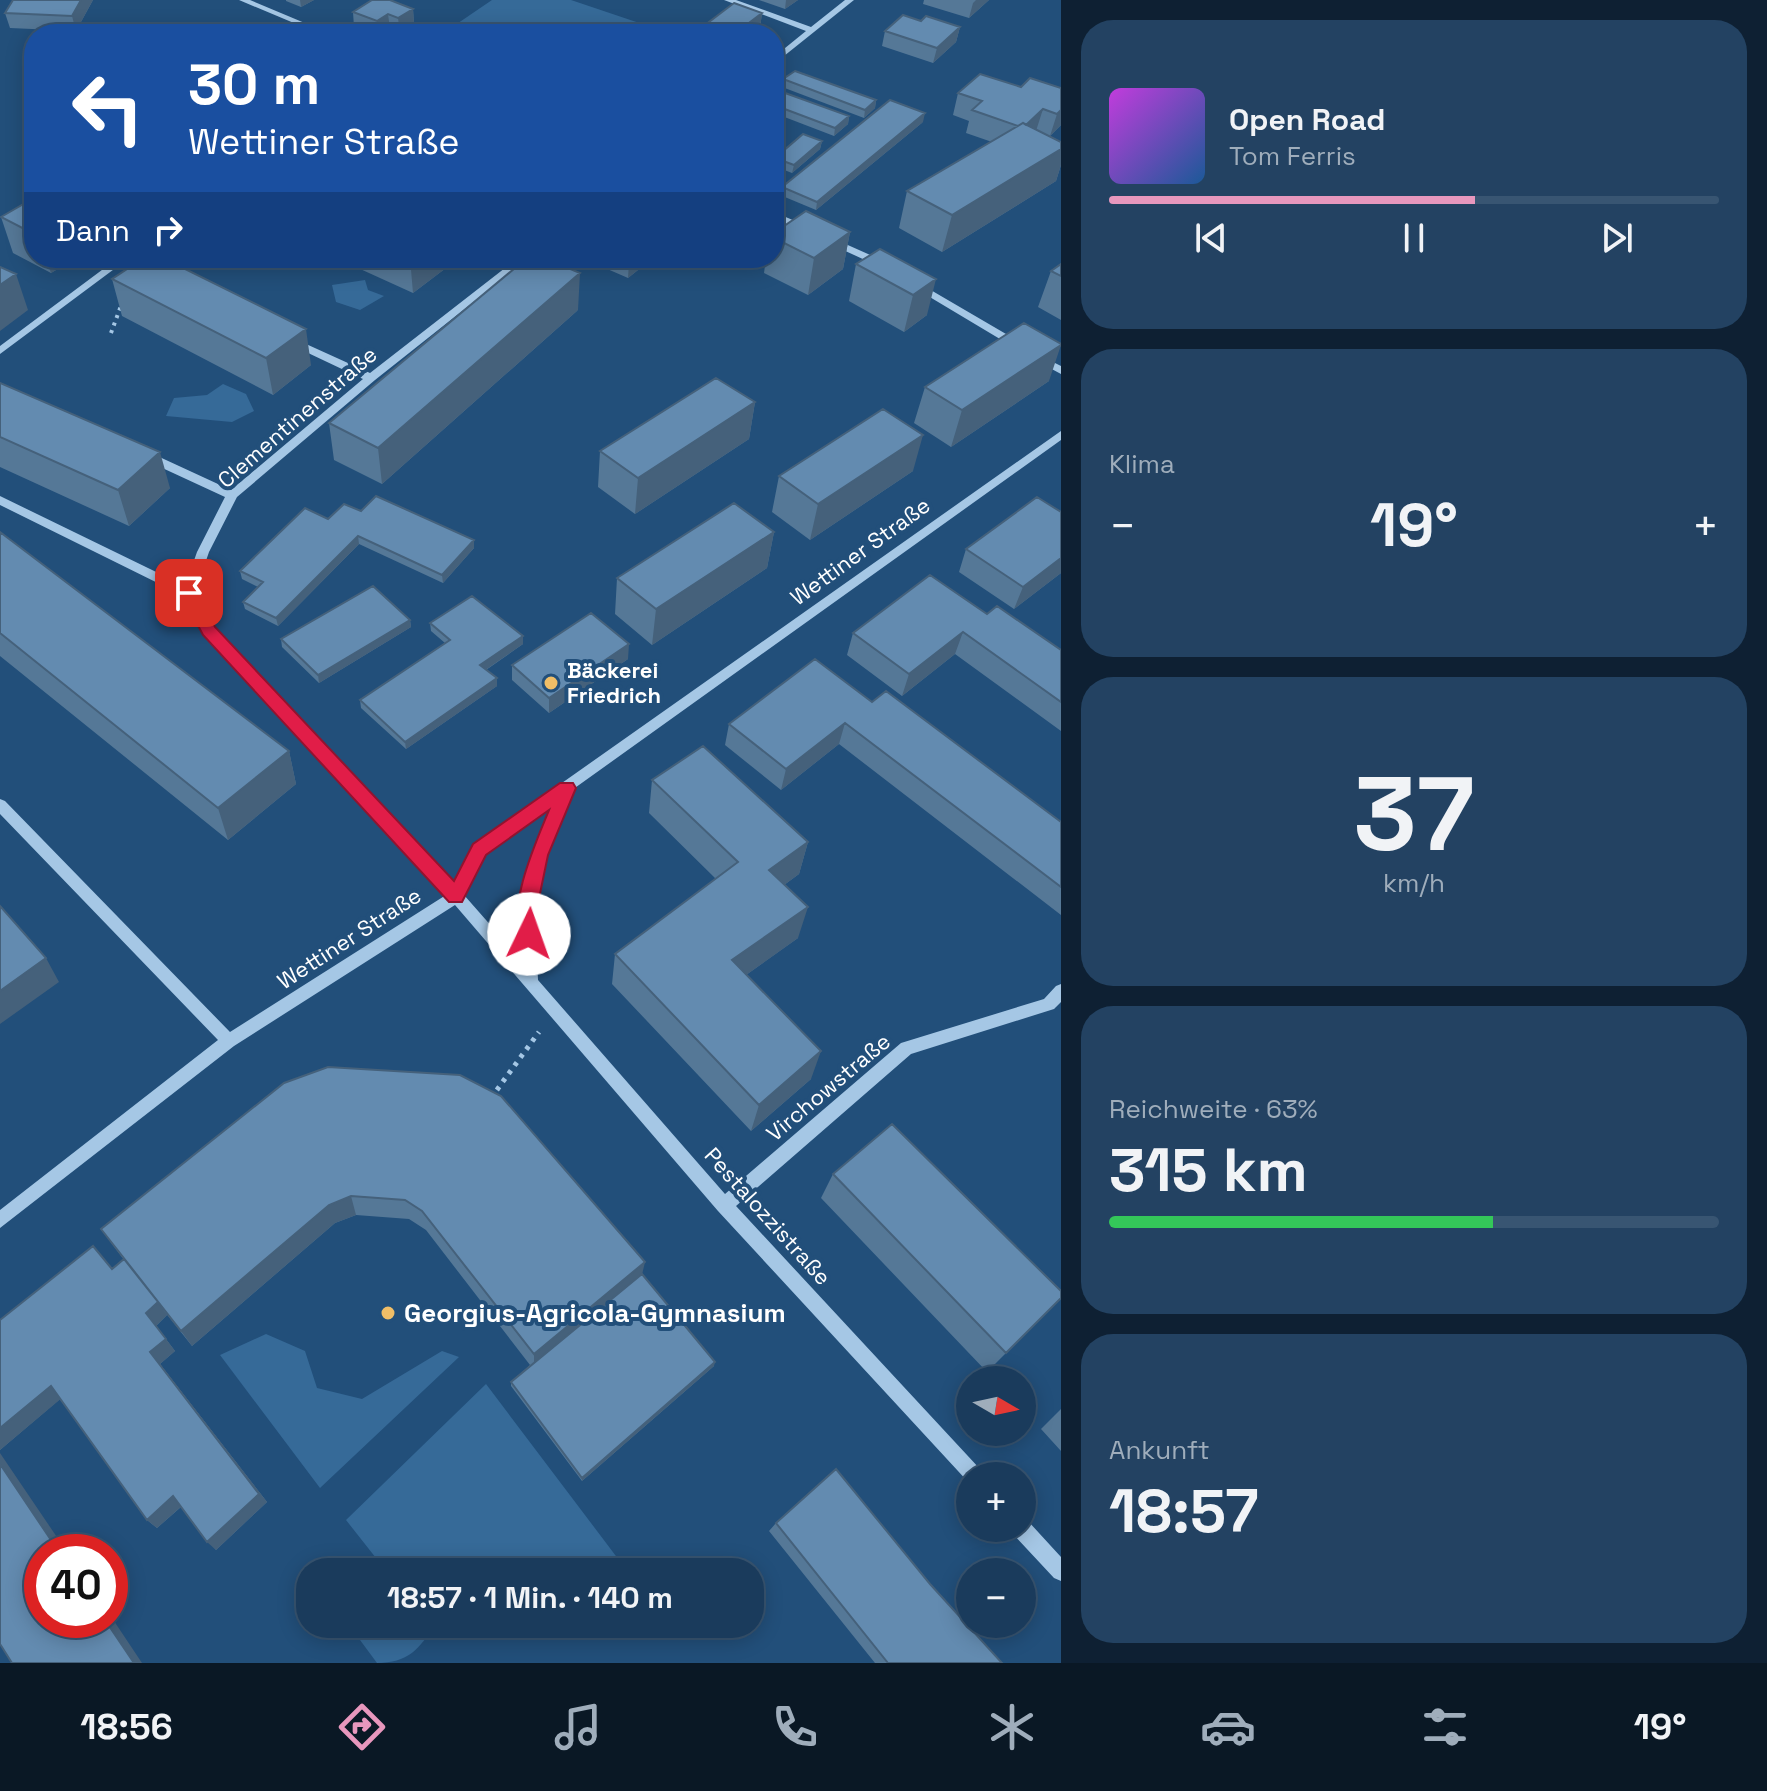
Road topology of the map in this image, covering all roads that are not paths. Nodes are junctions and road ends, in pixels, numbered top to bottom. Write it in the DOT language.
graph roads {
  1 [pos="243,0"];
  2 [pos="728,0"];
  3 [pos="850,0"];
  4 [pos="303,24"];
  5 [pos="811,30"];
  6 [pos="784,53"];
  7 [pos="784,220"];
  8 [pos="111,268"];
  9 [pos="511,268"];
  10 [pos="896,272"];
  11 [pos="910,281"];
  12 [pos="285,338"];
  13 [pos="0,351"];
  14 [pos="1061,371"];
  15 [pos="371,378"];
  16 [pos="1061,435"];
  17 [pos="135,451"];
  18 [pos="232,495"];
  19 [pos="0,500"];
  20 [pos="189,593"];
  21 [pos="567,788"];
  22 [pos="0,805"];
  23 [pos="456,896"];
  24 [pos="531,985"];
  25 [pos="1061,991"];
  26 [pos="229,1041"];
  27 [pos="724,1205"];
  28 [pos="0,1220"];
  29 [pos="960,1462"];
  30 [pos="1034,1542"];
  31 [pos="1061,1571"];
  1 -- 4 [label="street"];
  2 -- 5 [label="street"];
  3 -- 5 [label="street"];
  5 -- 6 [label="street"];
  7 -- 10 [label="street"];
  8 -- 13 [label="street"];
  9 -- 15 [label="street, Clementinenstraße"];
  11 -- 14 [label="street"];
  12 -- 15 [label="street"];
  15 -- 18 [label="street, Clementinenstraße"];
  16 -- 21 [label="street, Wettiner Straße"];
  17 -- 18 [label="street"];
  18 -- 20 [label="street, Clementinenstraße"];
  19 -- 20 [label="street"];
  20 -- 23 [label="street"];
  21 -- 23 [label="street, Wettiner Straße"];
  21 -- 24 [label="street"];
  22 -- 26 [label="street"];
  23 -- 24 [label="street, Pestalozzistraße"];
  23 -- 26 [label="street, Wettiner Straße"];
  24 -- 27 [label="street, Pestalozzistraße"];
  25 -- 27 [label="street, Virchowstraße"];
  26 -- 28 [label="street, Wettiner Straße"];
  27 -- 29 [label="street, Pestalozzistraße"];
  30 -- 31 [label="street"];
}
